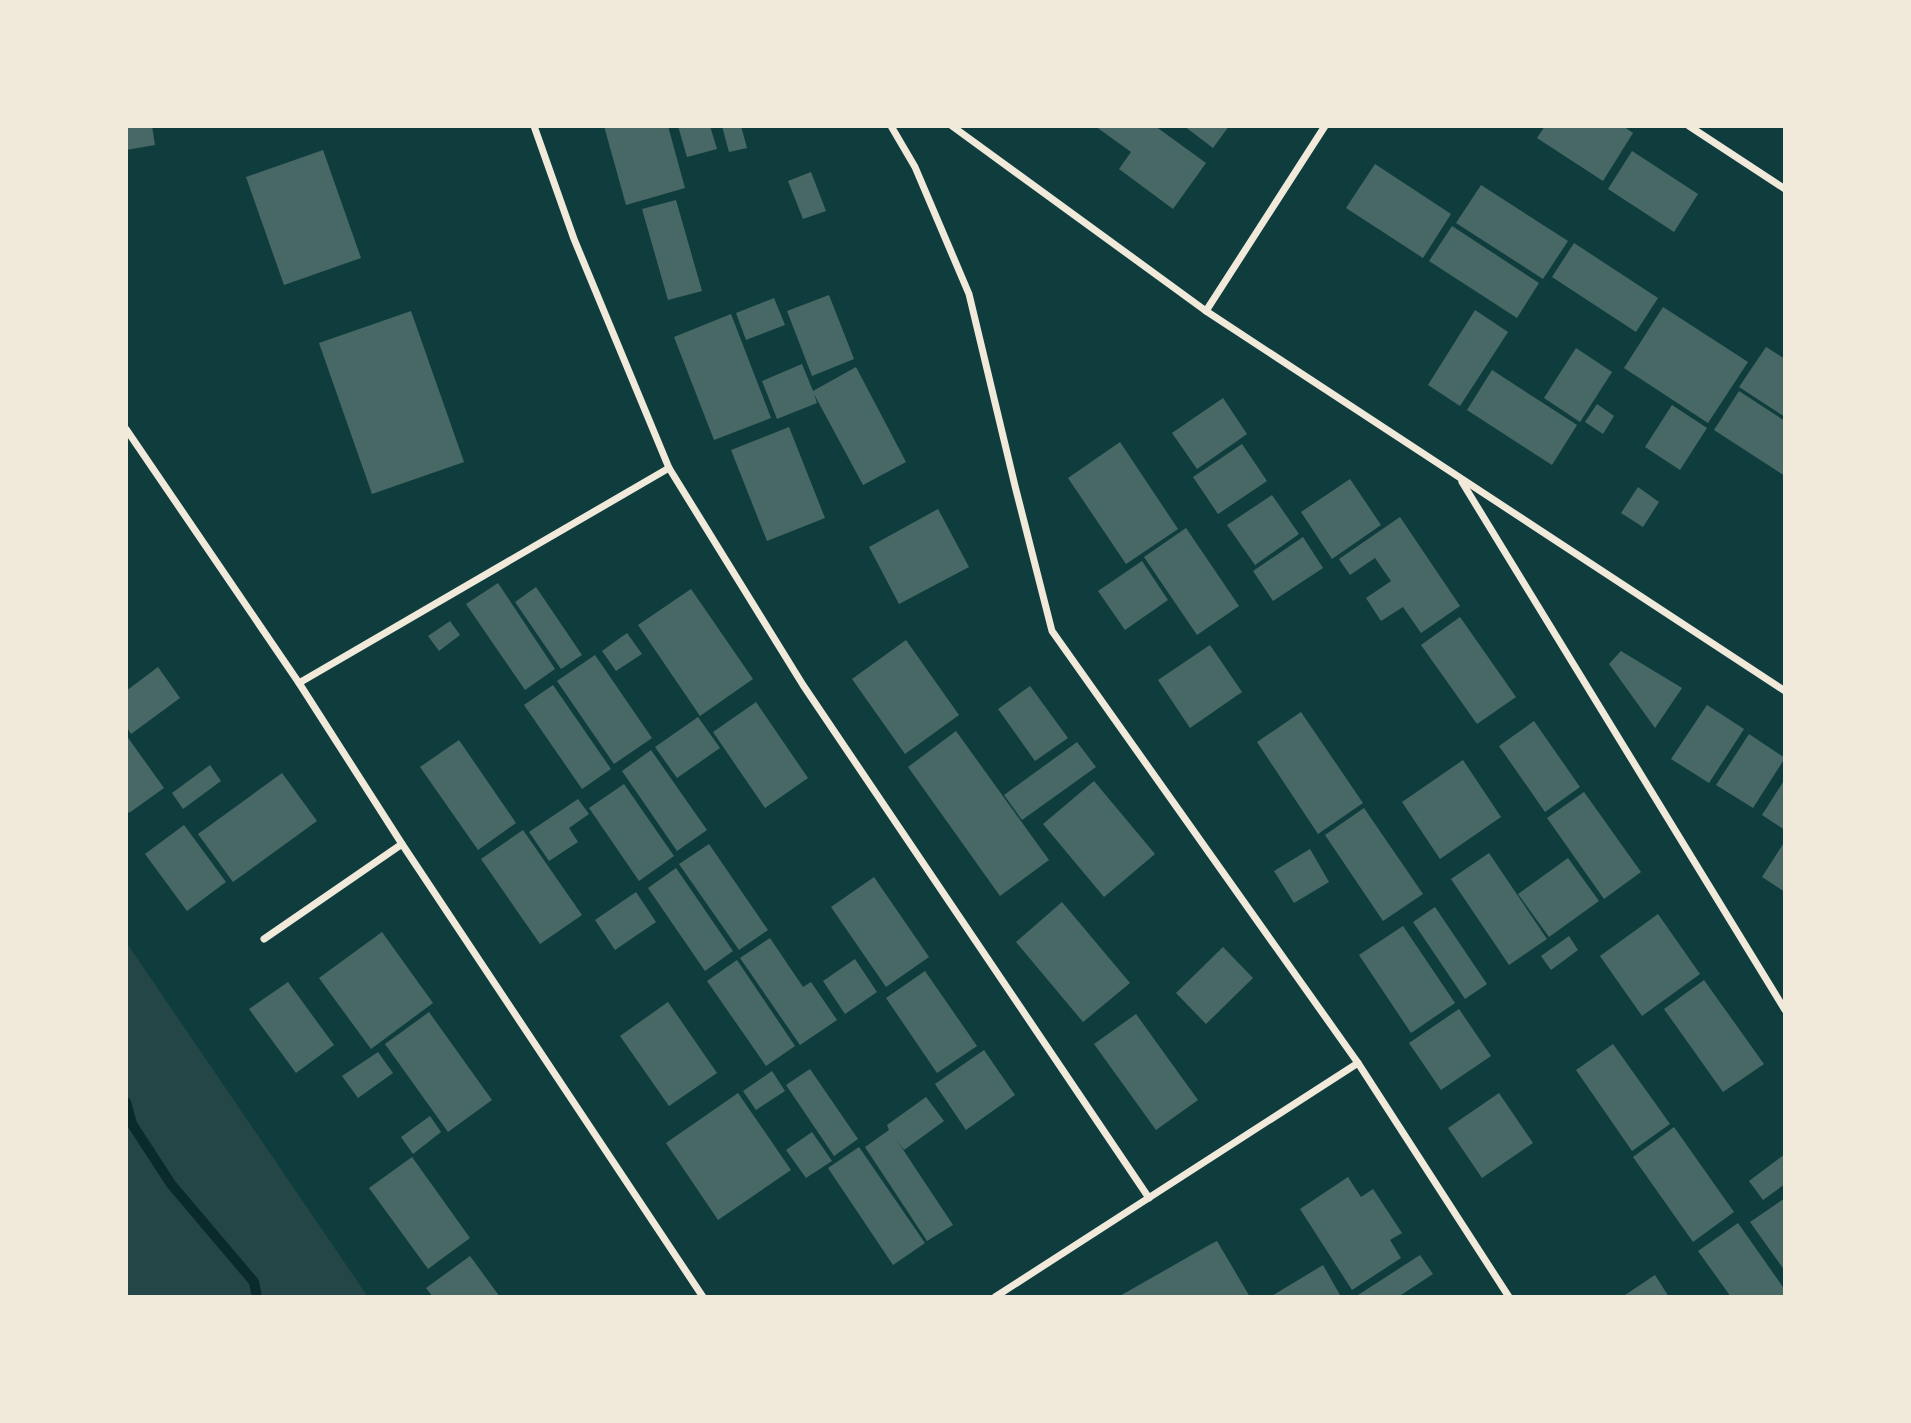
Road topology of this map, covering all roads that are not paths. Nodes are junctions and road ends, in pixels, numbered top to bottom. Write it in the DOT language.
graph roads {
  1 [pos="534,126"];
  2 [pos="891,126"];
  3 [pos="952,126"];
  4 [pos="1325,126"];
  5 [pos="1689,126"];
  6 [pos="1785,189"];
  7 [pos="1206,311"];
  8 [pos="126,429"];
  9 [pos="669,468"];
  10 [pos="1460,478"];
  11 [pos="299,683"];
  12 [pos="1785,691"];
  13 [pos="402,844"];
  14 [pos="264,939"];
  15 [pos="1785,1010"];
  16 [pos="1358,1063"];
  17 [pos="1149,1198"];
  18 [pos="703,1297"];
  19 [pos="995,1297"];
  20 [pos="1509,1297"];
  1 -- 9 [label="street"];
  2 -- 16 [label="street"];
  3 -- 7 [label="street"];
  4 -- 7 [label="street"];
  5 -- 6 [label="street"];
  7 -- 10 [label="street"];
  8 -- 11 [label="street"];
  9 -- 11 [label="street"];
  9 -- 17 [label="street"];
  10 -- 12 [label="street"];
  10 -- 15 [label="street"];
  11 -- 13 [label="street"];
  13 -- 14 [label="street"];
  13 -- 18 [label="street"];
  16 -- 17 [label="street"];
  16 -- 20 [label="street"];
  17 -- 19 [label="street"];
}
